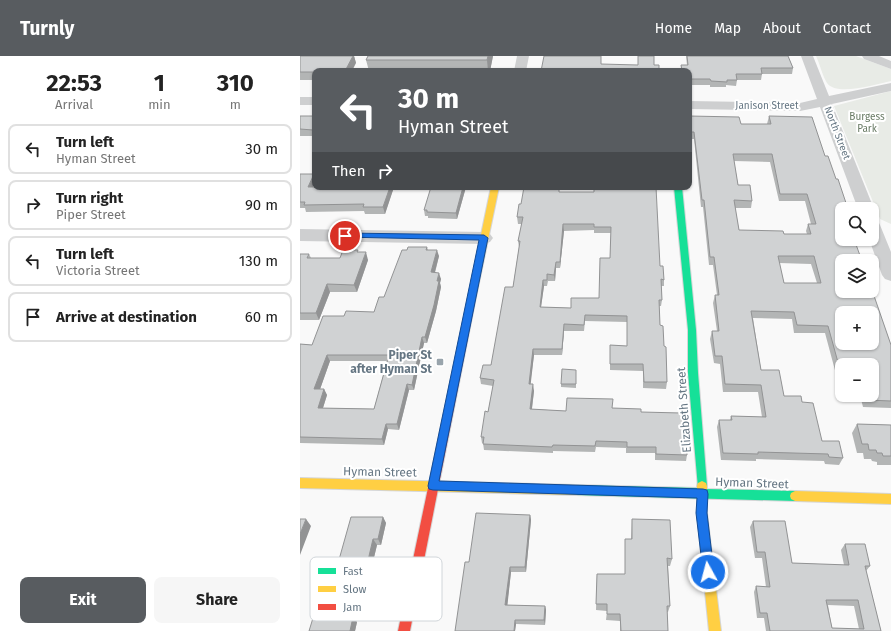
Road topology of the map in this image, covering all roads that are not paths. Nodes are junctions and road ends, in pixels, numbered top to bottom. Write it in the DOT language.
graph roads {
  1 [pos="523,56"];
  2 [pos="807,56"];
  3 [pos="868,56"];
  4 [pos="372,60"];
  5 [pos="891,64"];
  6 [pos="368,68"];
  7 [pos="521,68"];
  8 [pos="891,87"];
  9 [pos="300,101"];
  10 [pos="312,101"];
  11 [pos="825,102"];
  12 [pos="692,106"];
  13 [pos="494,190"];
  14 [pos="678,190"];
  15 [pos="863,202"];
  16 [pos="300,235"];
  17 [pos="484,238"];
  18 [pos="879,239"];
  19 [pos="890,262"];
  20 [pos="300,482"];
  21 [pos="433,486"];
  22 [pos="703,494"];
  23 [pos="891,499"];
  24 [pos="419,557"];
  25 [pos="406,621"];
  26 [pos="404,631"];
  27 [pos="715,631"];
  1 -- 7 [label="street"];
  2 -- 11 [label="street, North Street"];
  3 -- 5 [label="street"];
  4 -- 6 [label="lane"];
  8 -- 11 [label="street, Janison Street"];
  9 -- 10 [label="street"];
  11 -- 12 [label="street, Janison Street"];
  11 -- 15 [label="street, North Street"];
  13 -- 17 [label="street"];
  14 -- 22 [label="street, Elizabeth Street"];
  16 -- 17 [label="street"];
  17 -- 21 [label="street"];
  18 -- 19 [label="street"];
  20 -- 21 [label="street, Hyman Street"];
  21 -- 22 [label="street, Hyman Street"];
  21 -- 24 [label="street"];
  22 -- 23 [label="street, Hyman Street"];
  22 -- 27 [label="street, Elizabeth Street"];
  25 -- 26 [label="street"];
}
